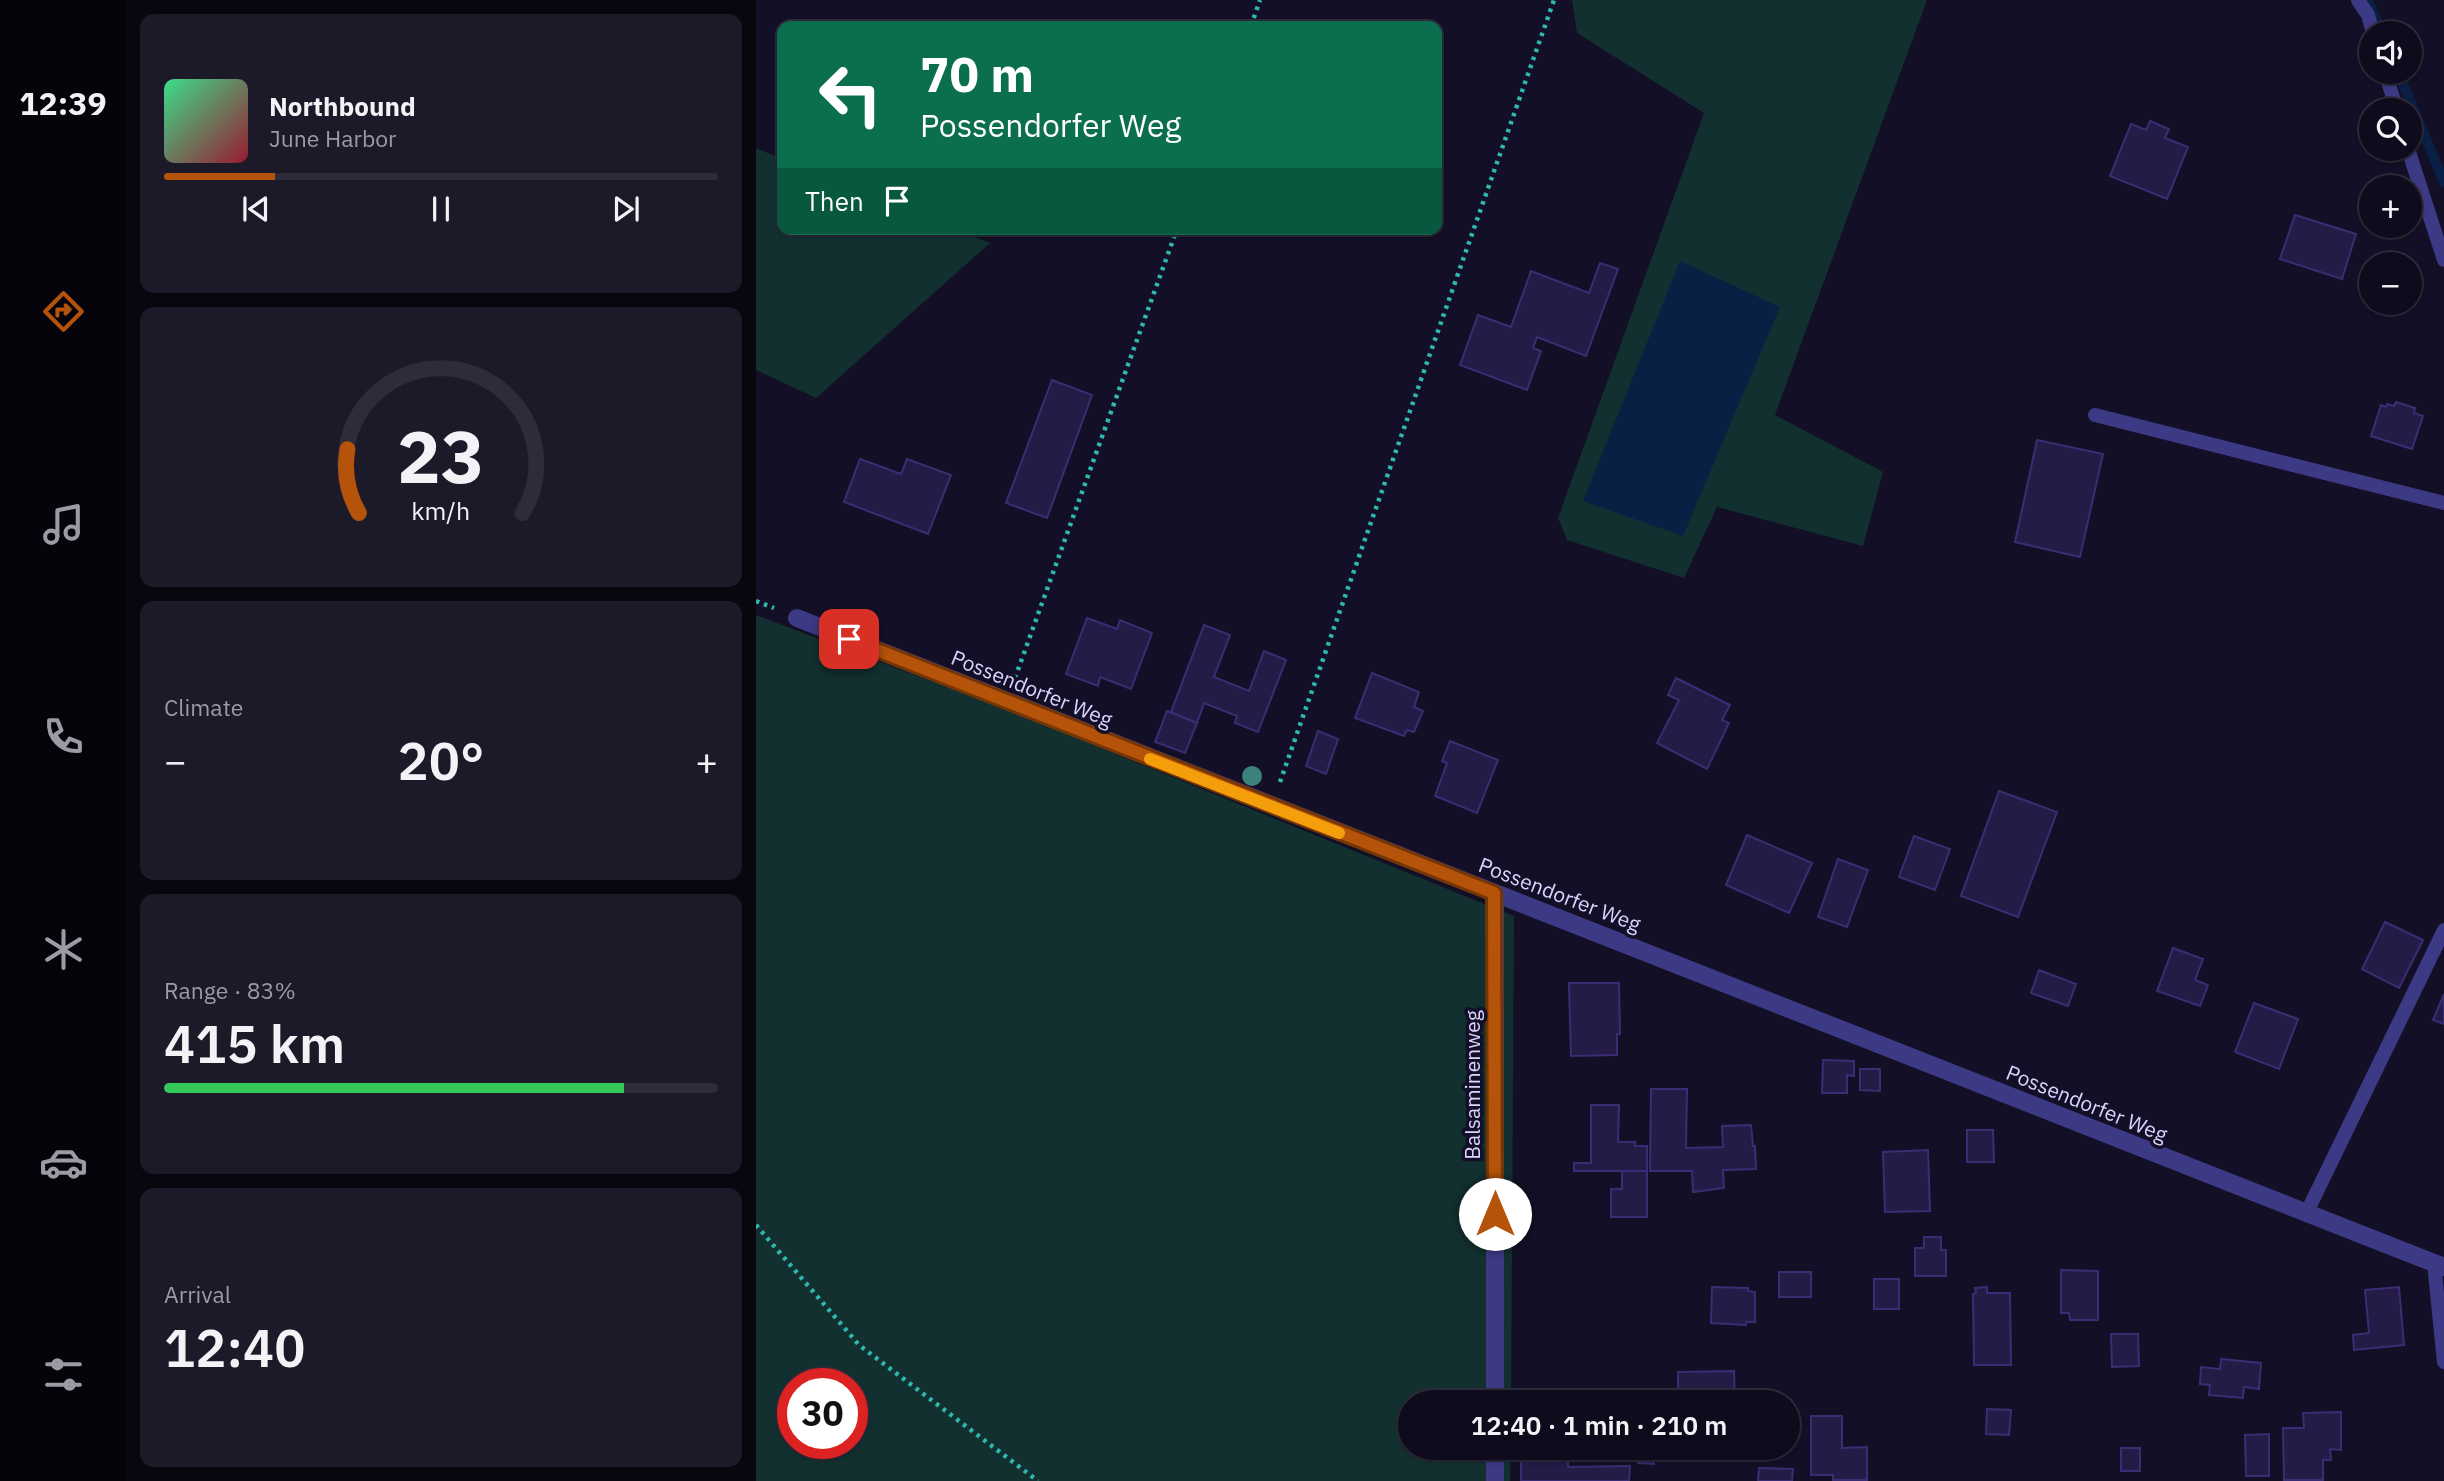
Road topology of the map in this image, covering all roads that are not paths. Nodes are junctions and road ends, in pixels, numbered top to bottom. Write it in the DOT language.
graph roads {
  1 [pos="2358,0"];
  2 [pos="2370,21"];
  3 [pos="2412,161"];
  4 [pos="2444,260"];
  5 [pos="2095,415"];
  6 [pos="2444,503"];
  7 [pos="797,618"];
  8 [pos="1494,893"];
  9 [pos="2444,930"];
  10 [pos="2306,1214"];
  11 [pos="2439,1265"];
  12 [pos="2444,1362"];
  13 [pos="1495,1390"];
  14 [pos="1495,1460"];
  15 [pos="1495,1481"];
  1 -- 2 [label="lane"];
  3 -- 4 [label="lane"];
  5 -- 6 [label="lane"];
  7 -- 8 [label="street, Possendorfer Weg"];
  8 -- 10 [label="street, Possendorfer Weg"];
  8 -- 13 [label="street, Balsaminenweg"];
  9 -- 10 [label="lane"];
  10 -- 11 [label="street, Possendorfer Weg"];
  11 -- 12 [label="lane"];
  14 -- 15 [label="street"];
}
